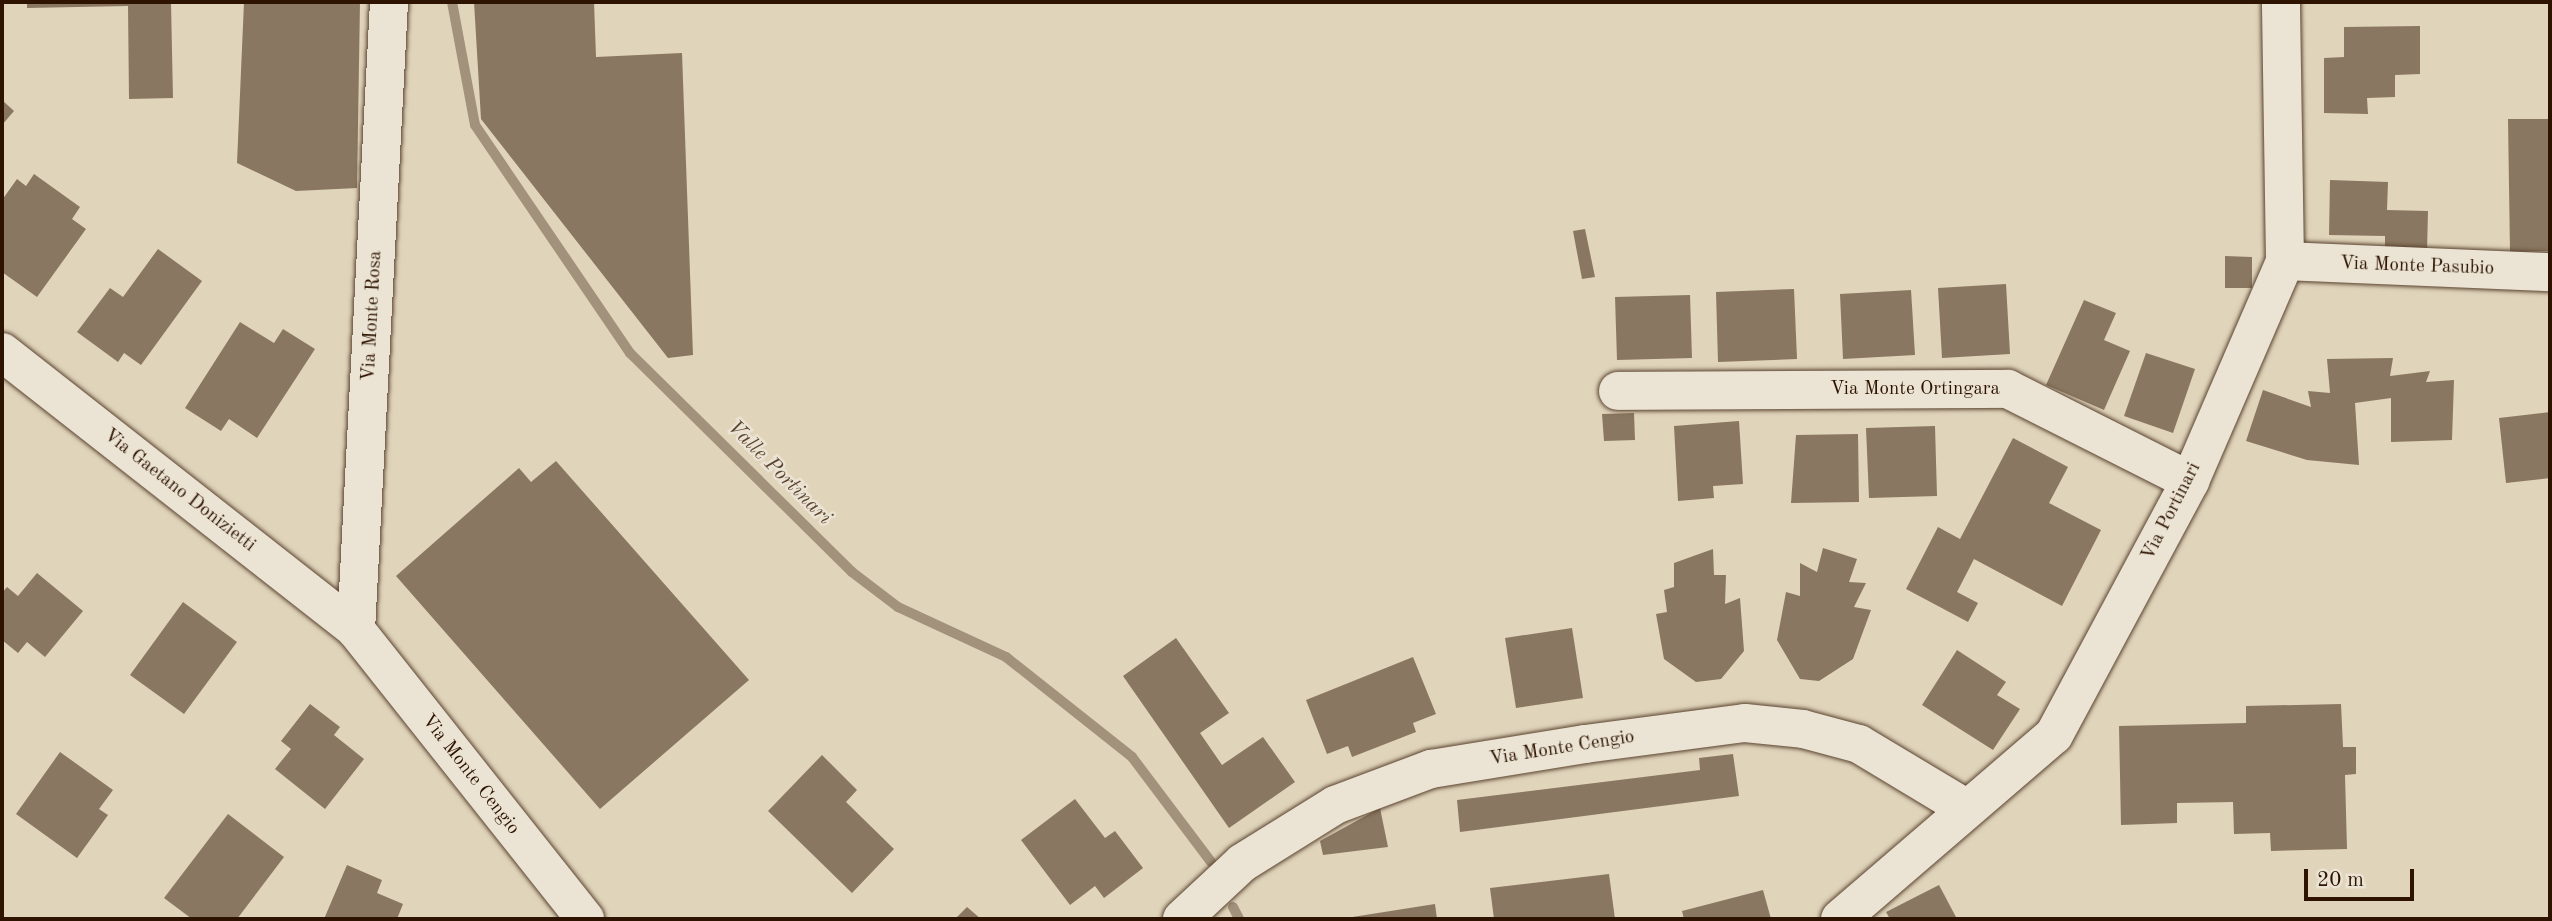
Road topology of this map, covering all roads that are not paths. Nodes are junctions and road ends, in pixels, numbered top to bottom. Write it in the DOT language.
graph roads {
  1 [pos="389,2"];
  2 [pos="2281,2"];
  3 [pos="2285,261"];
  4 [pos="2550,272"];
  5 [pos="2,352"];
  6 [pos="1618,391"];
  7 [pos="2190,481"];
  8 [pos="356,630"];
  9 [pos="1967,808"];
  10 [pos="585,919"];
  11 [pos="1182,919"];
  12 [pos="1840,919"];
  1 -- 8 [label="street, Via Monte Rosa"];
  2 -- 3 [label="street, Via Portinari"];
  3 -- 4 [label="street, Via Monte Pasubio"];
  3 -- 7 [label="street, Via Portinari"];
  5 -- 8 [label="street, Via Gaetano Donizietti"];
  6 -- 7 [label="street, Via Monte Ortingara"];
  7 -- 9 [label="street, Via Portinari"];
  8 -- 10 [label="street, Via Monte Cengio"];
  9 -- 11 [label="street, Via Monte Cengio"];
  9 -- 12 [label="street, Via Portinari"];
}
